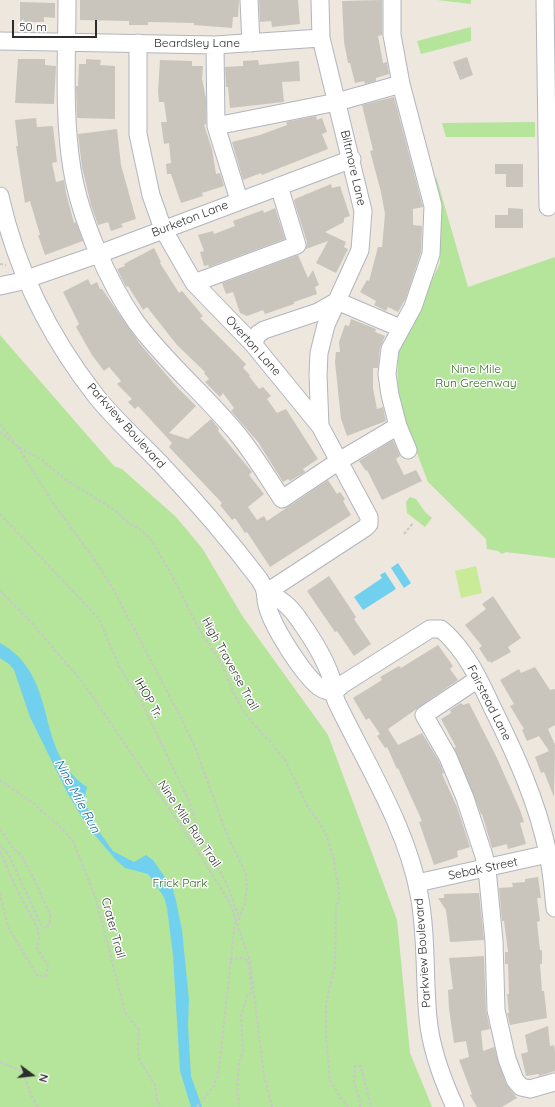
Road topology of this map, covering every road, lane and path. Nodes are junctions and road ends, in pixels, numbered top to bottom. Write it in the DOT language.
graph roads {
  1 [pos="66,0"];
  2 [pos="249,0"];
  3 [pos="320,0"];
  4 [pos="392,0"];
  5 [pos="545,0"];
  6 [pos="321,38"];
  7 [pos="0,41"];
  8 [pos="67,42"];
  9 [pos="138,43"];
  10 [pos="251,43"];
  11 [pos="215,45"];
  12 [pos="401,84"];
  13 [pos="337,102"];
  14 [pos="216,126"];
  15 [pos="352,160"];
  16 [pos="279,186"];
  17 [pos="0,196"];
  18 [pos="240,200"];
  19 [pos="548,207"];
  20 [pos="163,229"];
  21 [pos="99,254"];
  22 [pos="28,279"];
  23 [pos="194,283"];
  24 [pos="0,286"];
  25 [pos="337,301"];
  26 [pos="400,328"];
  27 [pos="253,344"];
  28 [pos="0,424"];
  29 [pos="320,426"];
  30 [pos="398,426"];
  31 [pos="0,432"];
  32 [pos="17,446"];
  33 [pos="408,450"];
  34 [pos="339,461"];
  35 [pos="0,514"];
  36 [pos="413,523"];
  37 [pos="404,534"];
  38 [pos="0,591"];
  39 [pos="267,592"];
  40 [pos="478,679"];
  41 [pos="334,693"];
  42 [pos="0,780"];
  43 [pos="0,829"];
  44 [pos="0,845"];
  45 [pos="0,851"];
  46 [pos="548,854"];
  47 [pos="486,868"];
  48 [pos="417,882"];
  49 [pos="0,894"];
  50 [pos="555,908"];
  51 [pos="239,919"];
  52 [pos="235,921"];
  53 [pos="230,960"];
  54 [pos="253,989"];
  55 [pos="0,1062"];
  56 [pos="555,1082"];
  57 [pos="38,1107"];
  58 [pos="161,1107"];
  59 [pos="197,1107"];
  60 [pos="240,1107"];
  61 [pos="272,1107"];
  62 [pos="348,1107"];
  63 [pos="360,1107"];
  64 [pos="371,1107"];
  65 [pos="455,1107"];
  1 -- 8 [label="street"];
  2 -- 10 [label="street"];
  3 -- 6 [label="street, Biltmore Lane"];
  4 -- 12 [label="street"];
  5 -- 19 [label="street"];
  6 -- 10 [label="street, Beardsley Lane"];
  6 -- 13 [label="street, Biltmore Lane"];
  7 -- 8 [label="street, Beardsley Lane"];
  8 -- 9 [label="street, Beardsley Lane"];
  8 -- 21 [label="street"];
  9 -- 11 [label="street, Beardsley Lane"];
  9 -- 20 [label="street, Overton Lane"];
  10 -- 11 [label="street, Beardsley Lane"];
  11 -- 14 [label="street"];
  12 -- 13 [label="street"];
  12 -- 26 [label="street"];
  13 -- 14 [label="street"];
  13 -- 15 [label="street, Biltmore Lane"];
  14 -- 18 [label="street"];
  15 -- 16 [label="street, Burketon Lane"];
  15 -- 25 [label="street, Biltmore Lane"];
  16 -- 18 [label="street, Burketon Lane"];
  16 -- 23 [label="street"];
  17 -- 22 [label="street, Parkview Boulevard"];
  18 -- 20 [label="street, Burketon Lane"];
  20 -- 21 [label="street, Burketon Lane"];
  20 -- 23 [label="street, Overton Lane"];
  21 -- 22 [label="street, Burketon Lane"];
  21 -- 34 [label="street"];
  22 -- 24 [label="street, Burketon Lane"];
  22 -- 39 [label="street, Parkview Boulevard"];
  23 -- 27 [label="street, Overton Lane"];
  25 -- 26 [label="street"];
  25 -- 27 [label="street"];
  25 -- 29 [label="street, Biltmore Lane"];
  26 -- 30 [label="street"];
  27 -- 29 [label="street, Overton Lane"];
  28 -- 32 [label="path"];
  29 -- 34 [label="street, Overton Lane"];
  30 -- 33 [label="street"];
  30 -- 34 [label="street"];
  31 -- 32 [label="path"];
  32 -- 51 [label="path"];
  32 -- 62 [label="path, High Traverse Trail"];
  34 -- 39 [label="street, Overton Lane"];
  35 -- 51 [label="path, IHOP Tr."];
  36 -- 37 [label="path"];
  38 -- 52 [label="path, Nine Mile Run Trail"];
  39 -- 41 [label="street, Parkview Boulevard"];
  39 -- 41 [label="street, Parkview Boulevard"];
  40 -- 41 [label="street, Fairstead Lane"];
  40 -- 46 [label="street, Fairstead Lane"];
  40 -- 47 [label="street"];
  41 -- 48 [label="street, Parkview Boulevard"];
  42 -- 58 [label="path, Crater Trail"];
  43 -- 44 [label="path"];
  45 -- 49 [label="path"];
  46 -- 47 [label="street, Sebak Street"];
  46 -- 50 [label="street, Fairstead Lane"];
  47 -- 48 [label="street, Sebak Street"];
  47 -- 56 [label="street"];
  48 -- 65 [label="street, Parkview Boulevard"];
  51 -- 52 [label="path"];
  52 -- 53 [label="path, Nine Mile Run Trail"];
  52 -- 54 [label="path"];
  53 -- 54 [label="path"];
  53 -- 59 [label="path, Nine Mile Run Trail"];
  54 -- 60 [label="path"];
  54 -- 61 [label="path"];
  55 -- 57 [label="path"];
  63 -- 64 [label="path"];
}
